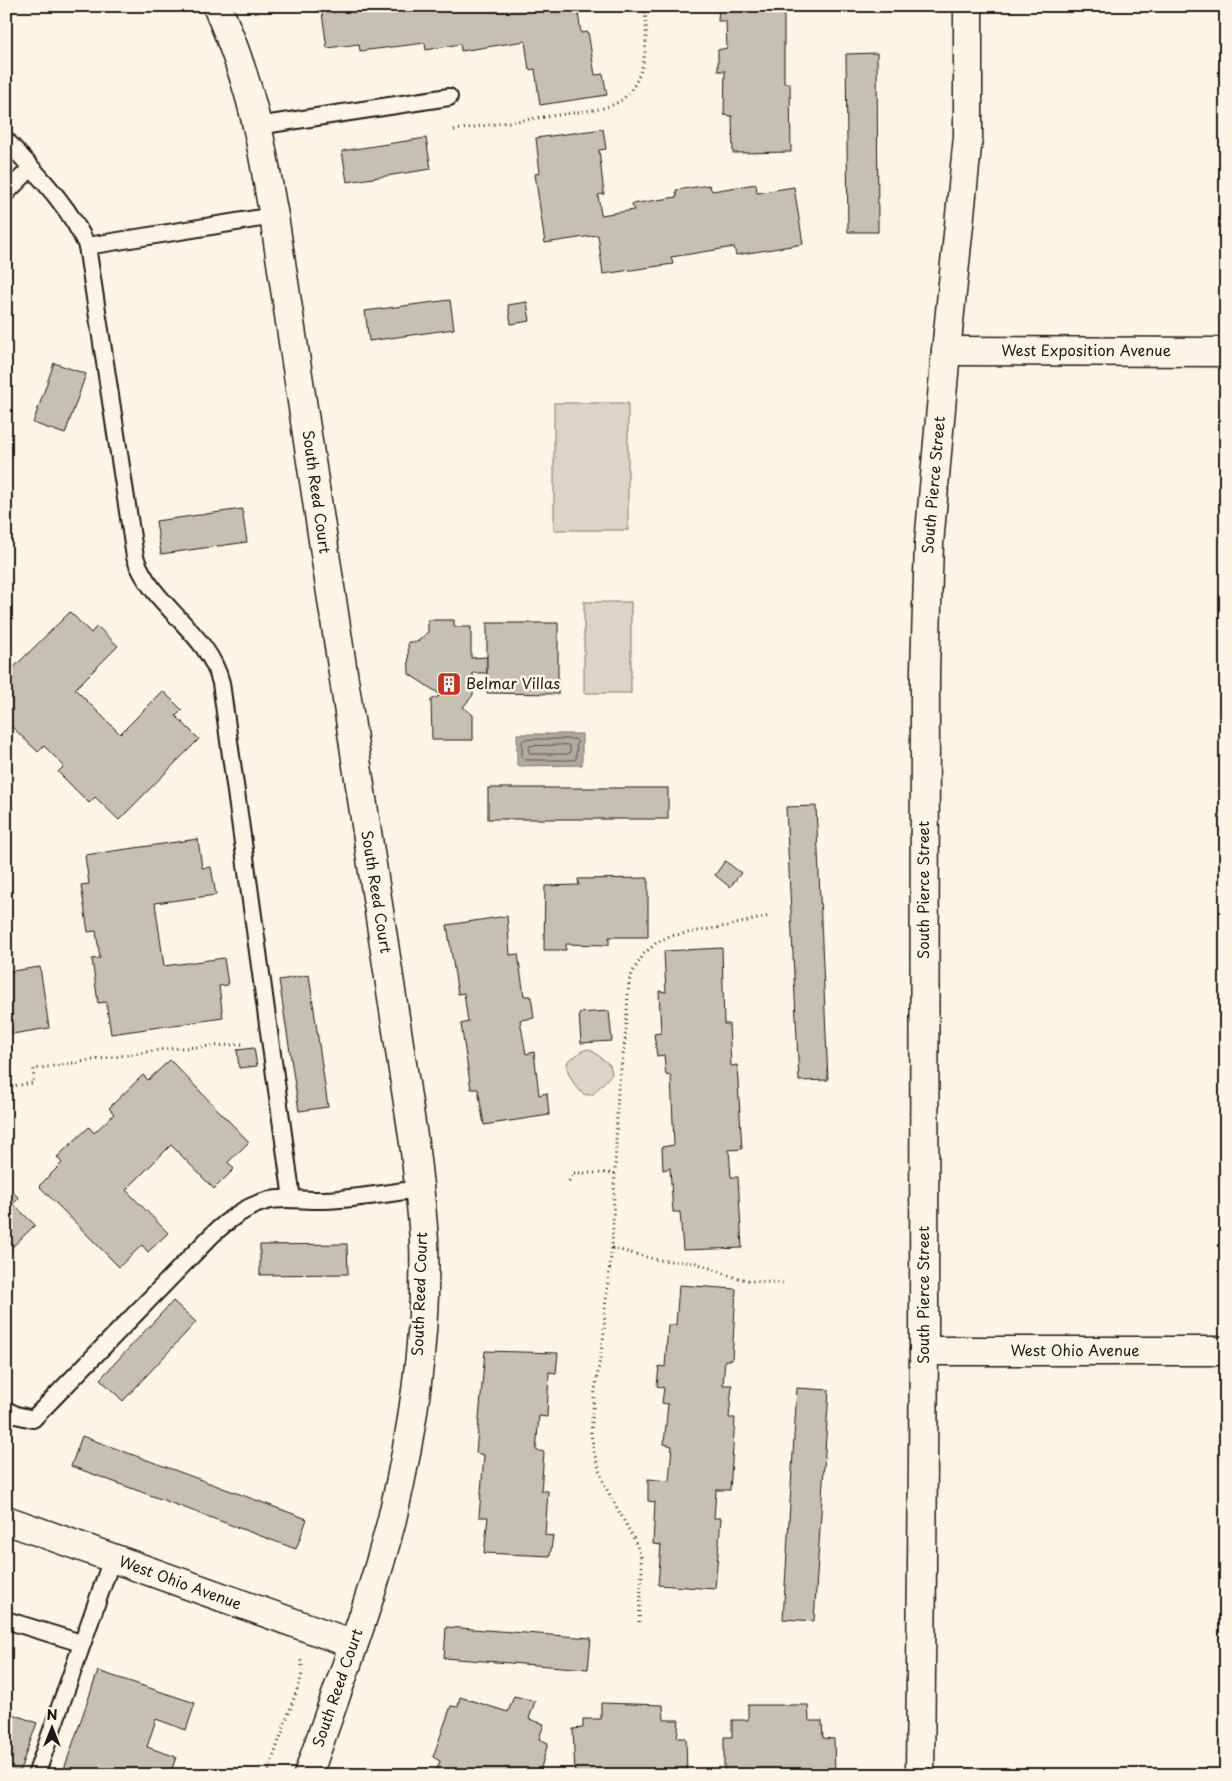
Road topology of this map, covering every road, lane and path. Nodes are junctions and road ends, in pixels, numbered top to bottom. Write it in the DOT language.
graph roads {
  1 [pos="217,6"];
  2 [pos="644,6"];
  3 [pos="968,6"];
  4 [pos="449,97"];
  5 [pos="257,126"];
  6 [pos="454,130"];
  7 [pos="6,140"];
  8 [pos="31,168"];
  9 [pos="6,193"];
  10 [pos="274,216"];
  11 [pos="87,246"];
  12 [pos="946,351"];
  13 [pos="1226,352"];
  14 [pos="770,916"];
  15 [pos="270,1043"];
  16 [pos="6,1087"];
  17 [pos="615,1173"];
  18 [pos="569,1181"];
  19 [pos="420,1189"];
  20 [pos="292,1199"];
  21 [pos="612,1248"];
  22 [pos="783,1283"];
  23 [pos="924,1351"];
  24 [pos="1226,1351"];
  25 [pos="6,1410"];
  26 [pos="6,1520"];
  27 [pos="112,1559"];
  28 [pos="6,1620"];
  29 [pos="639,1622"];
  30 [pos="305,1628"];
  31 [pos="81,1643"];
  32 [pos="353,1644"];
  33 [pos="36,1775"];
  34 [pos="267,1775"];
  35 [pos="308,1775"];
  36 [pos="920,1775"];
  1 -- 5 [label="street, South Reed Court"];
  2 -- 6 [label="path"];
  3 -- 12 [label="street, South Pierce Street"];
  4 -- 5 [label="lane"];
  5 -- 10 [label="street, South Reed Court"];
  7 -- 8 [label="lane"];
  8 -- 9 [label="lane"];
  8 -- 11 [label="lane"];
  10 -- 11 [label="lane"];
  10 -- 19 [label="street, South Reed Court"];
  11 -- 15 [label="lane"];
  12 -- 13 [label="street, West Exposition Avenue"];
  12 -- 23 [label="street, South Pierce Street"];
  14 -- 17 [label="path"];
  15 -- 16 [label="path"];
  15 -- 20 [label="lane"];
  17 -- 18 [label="path"];
  17 -- 21 [label="path"];
  19 -- 20 [label="lane"];
  19 -- 32 [label="street, South Reed Court"];
  20 -- 25 [label="lane"];
  21 -- 22 [label="path"];
  21 -- 29 [label="path"];
  23 -- 24 [label="street, West Ohio Avenue"];
  23 -- 36 [label="street, South Pierce Street"];
  26 -- 27 [label="street, West Ohio Avenue"];
  27 -- 30 [label="street, West Ohio Avenue"];
  27 -- 31 [label="lane"];
  28 -- 31 [label="lane"];
  30 -- 32 [label="street, West Ohio Avenue"];
  30 -- 34 [label="path"];
  31 -- 33 [label="lane"];
  32 -- 35 [label="street, South Reed Court"];
}
